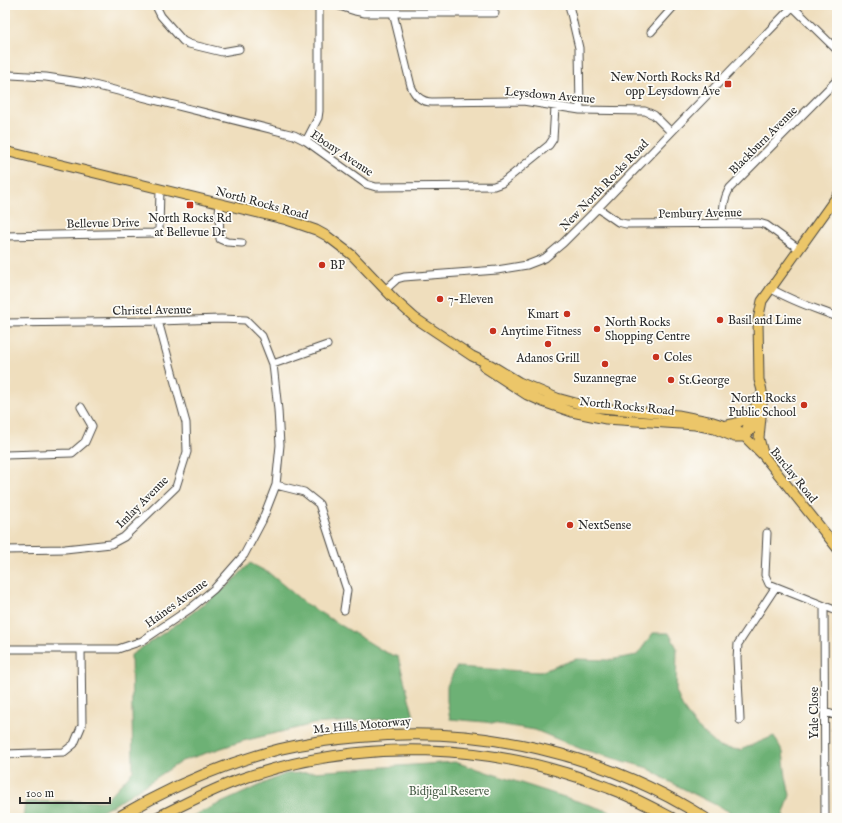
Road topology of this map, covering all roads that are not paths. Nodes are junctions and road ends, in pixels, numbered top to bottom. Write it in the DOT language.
graph roads {
  1 [pos="157,5"];
  2 [pos="318,5"];
  3 [pos="336,5"];
  4 [pos="569,5"];
  5 [pos="676,5"];
  6 [pos="793,6"];
  7 [pos="393,13"];
  8 [pos="495,13"];
  9 [pos="651,32"];
  10 [pos="239,49"];
  11 [pos="837,50"];
  12 [pos="5,72"];
  13 [pos="837,80"];
  14 [pos="555,107"];
  15 [pos="580,110"];
  16 [pos="671,132"];
  17 [pos="306,141"];
  18 [pos="5,151"];
  19 [pos="160,189"];
  20 [pos="837,196"];
  21 [pos="220,204"];
  22 [pos="598,208"];
  23 [pos="723,223"];
  24 [pos="5,236"];
  25 [pos="242,243"];
  26 [pos="799,249"];
  27 [pos="770,288"];
  28 [pos="385,290"];
  29 [pos="837,317"];
  30 [pos="158,321"];
  31 [pos="5,323"];
  32 [pos="327,345"];
  33 [pos="472,356"];
  34 [pos="273,364"];
  35 [pos="759,380"];
  36 [pos="757,400"];
  37 [pos="81,407"];
  38 [pos="761,413"];
  39 [pos="726,426"];
  40 [pos="744,437"];
  41 [pos="5,455"];
  42 [pos="763,455"];
  43 [pos="276,485"];
  44 [pos="767,533"];
  45 [pos="837,548"];
  46 [pos="5,550"];
  47 [pos="775,588"];
  48 [pos="824,607"];
  49 [pos="344,610"];
  50 [pos="837,611"];
  51 [pos="81,648"];
  52 [pos="5,649"];
  53 [pos="825,712"];
  54 [pos="837,716"];
  55 [pos="740,720"];
  56 [pos="5,754"];
  57 [pos="117,818"];
  58 [pos="156,818"];
  59 [pos="672,818"];
  60 [pos="705,818"];
  61 [pos="826,818"];
  1 -- 10 [label="street"];
  2 -- 17 [label="street"];
  3 -- 7 [label="street"];
  4 -- 15 [label="street"];
  5 -- 9 [label="street"];
  6 -- 11 [label="street"];
  6 -- 16 [label="street, New North Rocks Road"];
  7 -- 8 [label="street"];
  7 -- 14 [label="street, Leysdown Avenue"];
  12 -- 17 [label="street, Ebony Avenue"];
  13 -- 23 [label="street, Blackburn Avenue"];
  14 -- 15 [label="street, Leysdown Avenue"];
  14 -- 17 [label="street, Ebony Avenue"];
  15 -- 16 [label="street, Leysdown Avenue"];
  16 -- 22 [label="street, New North Rocks Road"];
  18 -- 19 [label="main road, North Rocks Road"];
  19 -- 21 [label="main road, North Rocks Road"];
  19 -- 24 [label="street, Bellevue Drive"];
  20 -- 26 [label="main road"];
  21 -- 25 [label="street"];
  21 -- 28 [label="main road, North Rocks Road"];
  22 -- 23 [label="street, Pembury Avenue"];
  22 -- 28 [label="street, New North Rocks Road"];
  23 -- 26 [label="street, Pembury Avenue"];
  26 -- 27 [label="main road"];
  27 -- 29 [label="street"];
  27 -- 35 [label="main road"];
  28 -- 33 [label="main road, North Rocks Road"];
  30 -- 31 [label="street, Christel Avenue"];
  30 -- 34 [label="street, Christel Avenue"];
  30 -- 46 [label="street, Imlay Avenue"];
  32 -- 34 [label="street"];
  33 -- 39 [label="main road, North Rocks Road"];
  33 -- 40 [label="main road, North Rocks Road"];
  34 -- 43 [label="street, Haines Avenue"];
  35 -- 36 [label="main road"];
  35 -- 38 [label="main road"];
  36 -- 39 [label="main road"];
  36 -- 40 [label="main road"];
  37 -- 41 [label="street"];
  38 -- 40 [label="main road"];
  38 -- 42 [label="main road"];
  39 -- 40 [label="main road, North Rocks Road"];
  40 -- 42 [label="main road, Barclay Road"];
  42 -- 45 [label="main road, Barclay Road"];
  43 -- 49 [label="street"];
  43 -- 51 [label="street, Haines Avenue"];
  44 -- 47 [label="street"];
  47 -- 48 [label="street"];
  47 -- 55 [label="street"];
  48 -- 50 [label="street"];
  48 -- 53 [label="street, Yale Close"];
  51 -- 52 [label="street, Haines Avenue"];
  51 -- 56 [label="street"];
  53 -- 54 [label="street"];
  53 -- 61 [label="street, Yale Close"];
  57 -- 60 [label="highway, M2 Hills Motorway"];
  58 -- 59 [label="highway"];
}
